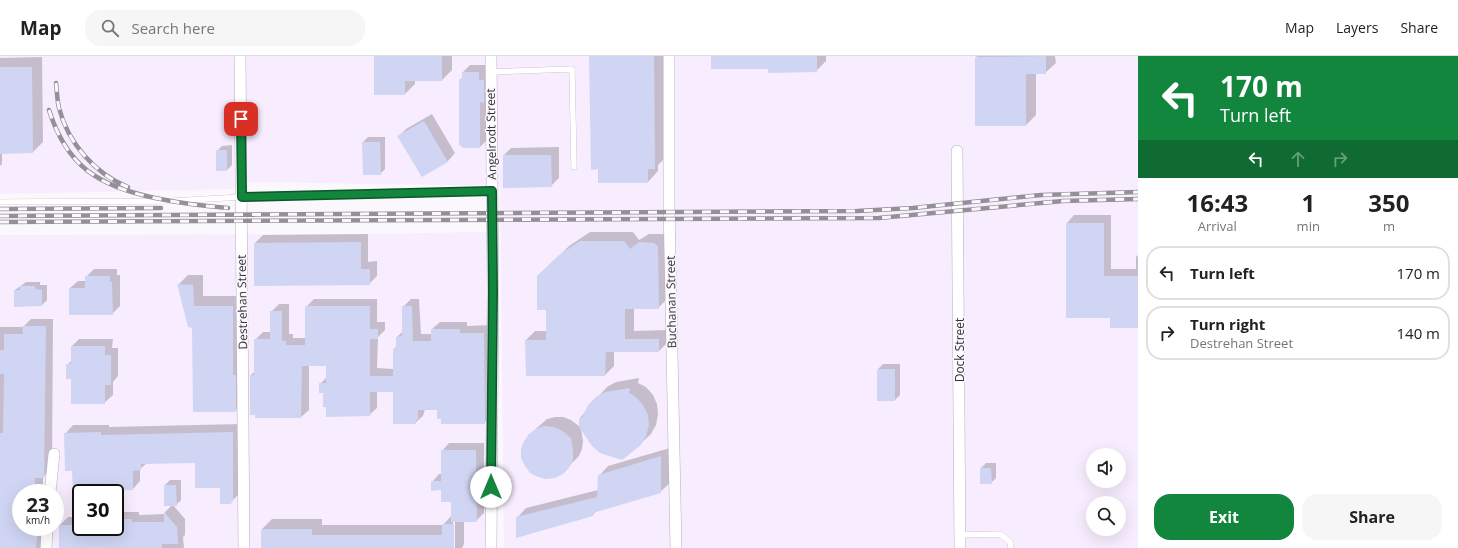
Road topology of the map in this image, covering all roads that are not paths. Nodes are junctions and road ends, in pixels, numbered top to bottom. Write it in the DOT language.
graph roads {
  1 [pos="240,56"];
  2 [pos="491,56"];
  3 [pos="669,56"];
  4 [pos="491,72"];
  5 [pos="957,152"];
  6 [pos="574,167"];
  7 [pos="492,191"];
  8 [pos="242,197"];
  9 [pos="0,202"];
  10 [pos="54,454"];
  11 [pos="51,484"];
  12 [pos="960,535"];
  13 [pos="47,536"];
  14 [pos="46,548"];
  15 [pos="244,548"];
  16 [pos="491,548"];
  17 [pos="676,548"];
  18 [pos="960,548"];
  19 [pos="1011,548"];
  1 -- 8 [label="street, Destrehan Street"];
  2 -- 4 [label="street, Angelrodt Street"];
  3 -- 17 [label="street, Buchanan Street"];
  4 -- 6 [label="lane"];
  4 -- 7 [label="street, Angelrodt Street"];
  5 -- 12 [label="street, Dock Street"];
  7 -- 8 [label="lane"];
  7 -- 16 [label="street, Angelrodt Street"];
  8 -- 9 [label="lane"];
  8 -- 15 [label="street, Destrehan Street"];
  10 -- 11 [label="street"];
  12 -- 18 [label="street, Dock Street"];
  12 -- 19 [label="lane"];
  13 -- 14 [label="street"];
}
